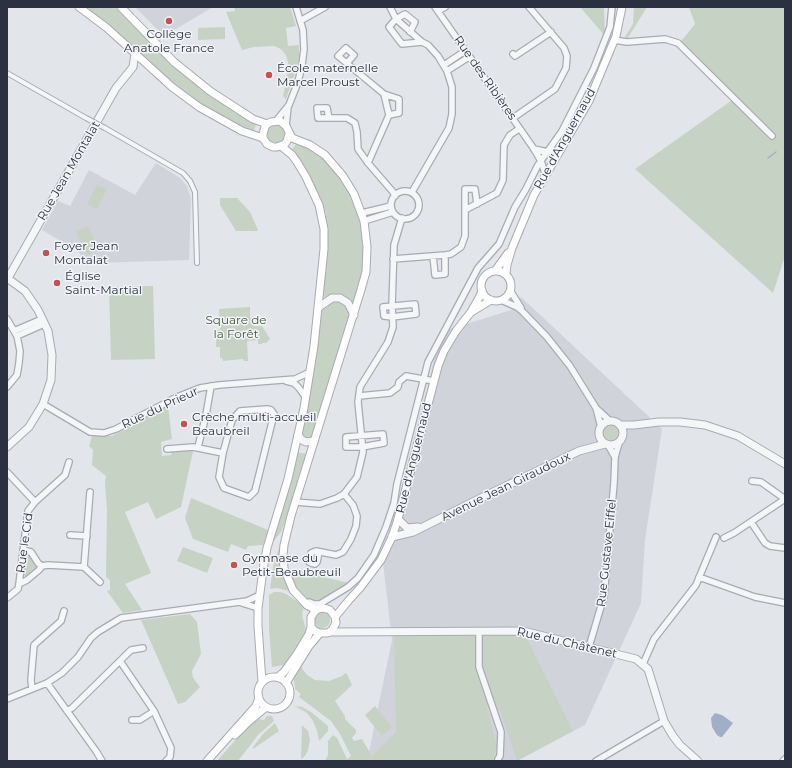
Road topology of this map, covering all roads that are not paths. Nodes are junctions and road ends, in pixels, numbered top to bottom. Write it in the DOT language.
graph roads {
  1 [pos="79,7"];
  2 [pos="120,7"];
  3 [pos="296,7"];
  4 [pos="325,7"];
  5 [pos="390,7"];
  6 [pos="445,7"];
  7 [pos="529,7"];
  8 [pos="612,7"];
  9 [pos="622,7"];
  10 [pos="437,9"];
  11 [pos="88,10"];
  12 [pos="396,19"];
  13 [pos="300,21"];
  14 [pos="410,32"];
  15 [pos="551,32"];
  16 [pos="614,40"];
  17 [pos="422,42"];
  18 [pos="465,51"];
  19 [pos="135,52"];
  20 [pos="513,54"];
  21 [pos="469,57"];
  22 [pos="346,63"];
  23 [pos="147,64"];
  24 [pos="444,66"];
  25 [pos="133,67"];
  26 [pos="448,71"];
  27 [pos="7,73"];
  28 [pos="384,94"];
  29 [pos="289,105"];
  30 [pos="389,115"];
  31 [pos="329,118"];
  32 [pos="513,118"];
  33 [pos="276,121"];
  34 [pos="267,124"];
  35 [pos="286,126"];
  36 [pos="520,129"];
  37 [pos="289,134"];
  38 [pos="772,136"];
  39 [pos="263,138"];
  40 [pos="281,146"];
  41 [pos="534,149"];
  42 [pos="561,149"];
  43 [pos="548,152"];
  44 [pos="541,161"];
  45 [pos="368,163"];
  46 [pos="545,173"];
  47 [pos="412,192"];
  48 [pos="395,196"];
  49 [pos="477,204"];
  50 [pos="391,205"];
  51 [pos="465,210"];
  52 [pos="393,212"];
  53 [pos="362,213"];
  54 [pos="402,218"];
  55 [pos="364,221"];
  56 [pos="512,248"];
  57 [pos="445,255"];
  58 [pos="433,256"];
  59 [pos="393,259"];
  60 [pos="197,263"];
  61 [pos="495,271"];
  62 [pos="506,274"];
  63 [pos="8,278"];
  64 [pos="482,290"];
  65 [pos="510,290"];
  66 [pos="491,300"];
  67 [pos="501,300"];
  68 [pos="392,306"];
  69 [pos="319,307"];
  70 [pos="471,312"];
  71 [pos="523,312"];
  72 [pos="354,315"];
  73 [pos="392,317"];
  74 [pos="7,319"];
  75 [pos="43,322"];
  76 [pos="16,334"];
  77 [pos="310,372"];
  78 [pos="425,379"];
  79 [pos="284,380"];
  80 [pos="434,381"];
  81 [pos="211,386"];
  82 [pos="7,387"];
  83 [pos="359,396"];
  84 [pos="306,398"];
  85 [pos="43,404"];
  86 [pos="596,408"];
  87 [pos="610,421"];
  88 [pos="620,425"];
  89 [pos="634,425"];
  90 [pos="600,430"];
  91 [pos="298,435"];
  92 [pos="361,435"];
  93 [pos="623,436"];
  94 [pos="314,441"];
  95 [pos="619,443"];
  96 [pos="606,444"];
  97 [pos="7,447"];
  98 [pos="362,447"];
  99 [pos="198,448"];
  100 [pos="586,448"];
  101 [pos="167,449"];
  102 [pos="223,453"];
  103 [pos="615,457"];
  104 [pos="69,462"];
  105 [pos="785,464"];
  106 [pos="7,472"];
  107 [pos="752,481"];
  108 [pos="90,492"];
  109 [pos="344,494"];
  110 [pos="785,499"];
  111 [pos="35,502"];
  112 [pos="295,502"];
  113 [pos="398,519"];
  114 [pos="751,522"];
  115 [pos="426,525"];
  116 [pos="70,535"];
  117 [pos="87,536"];
  118 [pos="392,537"];
  119 [pos="716,537"];
  120 [pos="724,538"];
  121 [pos="785,548"];
  122 [pos="24,550"];
  123 [pos="320,552"];
  124 [pos="42,566"];
  125 [pos="84,567"];
  126 [pos="699,577"];
  127 [pos="100,582"];
  128 [pos="20,584"];
  129 [pos="260,595"];
  130 [pos="7,598"];
  131 [pos="349,600"];
  132 [pos="240,602"];
  133 [pos="785,603"];
  134 [pos="307,606"];
  135 [pos="258,608"];
  136 [pos="327,609"];
  137 [pos="316,610"];
  138 [pos="64,611"];
  139 [pos="335,620"];
  140 [pos="311,627"];
  141 [pos="479,631"];
  142 [pos="330,632"];
  143 [pos="351,632"];
  144 [pos="320,633"];
  145 [pos="589,647"];
  146 [pos="143,648"];
  147 [pos="120,661"];
  148 [pos="643,664"];
  149 [pos="278,677"];
  150 [pos="262,682"];
  151 [pos="47,683"];
  152 [pos="286,683"];
  153 [pos="32,689"];
  154 [pos="258,698"];
  155 [pos="7,699"];
  156 [pos="266,707"];
  157 [pos="67,711"];
  158 [pos="154,711"];
  159 [pos="132,720"];
  160 [pos="664,721"];
  161 [pos="498,759"];
  162 [pos="102,761"];
  163 [pos="166,761"];
  164 [pos="207,761"];
  165 [pos="213,761"];
  166 [pos="596,761"];
  167 [pos="698,761"];
  1 -- 11 [label="main road"];
  2 -- 34 [label="main road"];
  3 -- 13 [label="street"];
  4 -- 13 [label="street"];
  5 -- 12 [label="street"];
  6 -- 10 [label="street"];
  7 -- 15 [label="street"];
  8 -- 43 [label="street"];
  9 -- 16 [label="main road, Rue d'Anguernaud"];
  10 -- 18 [label="street, Rue des Ribières"];
  11 -- 19 [label="main road"];
  12 -- 14 [label="street"];
  12 -- 14 [label="street"];
  12 -- 17 [label="street"];
  13 -- 29 [label="street"];
  14 -- 17 [label="street"];
  15 -- 20 [label="street"];
  15 -- 32 [label="street"];
  16 -- 38 [label="street"];
  16 -- 42 [label="main road, Rue d'Anguernaud"];
  17 -- 24 [label="street"];
  18 -- 21 [label="street, Rue des Ribières"];
  18 -- 24 [label="street"];
  19 -- 23 [label="main road"];
  19 -- 25 [label="street"];
  21 -- 26 [label="street"];
  21 -- 32 [label="street, Rue des Ribières"];
  22 -- 28 [label="street"];
  23 -- 25 [label="street"];
  23 -- 39 [label="main road"];
  24 -- 26 [label="street"];
  25 -- 63 [label="street, Rue Jean Montalat"];
  26 -- 47 [label="street"];
  27 -- 60 [label="street, bridge"];
  28 -- 30 [label="street"];
  28 -- 30 [label="street"];
  29 -- 33 [label="street"];
  29 -- 35 [label="street"];
  30 -- 45 [label="street"];
  31 -- 45 [label="street"];
  32 -- 36 [label="street, Rue des Ribières"];
  33 -- 34 [label="main road"];
  33 -- 35 [label="main road"];
  34 -- 39 [label="main road"];
  35 -- 37 [label="main road"];
  36 -- 41 [label="street, Rue des Ribières"];
  36 -- 49 [label="street"];
  37 -- 40 [label="main road"];
  37 -- 53 [label="main road"];
  39 -- 40 [label="main road"];
  40 -- 69 [label="main road"];
  41 -- 43 [label="street"];
  41 -- 44 [label="street, Rue des Ribières"];
  42 -- 43 [label="street"];
  42 -- 46 [label="main road, Rue d'Anguernaud"];
  43 -- 44 [label="street"];
  44 -- 46 [label="street, Rue des Ribières"];
  44 -- 78 [label="street"];
  45 -- 48 [label="street"];
  46 -- 56 [label="main road, Rue d'Anguernaud"];
  47 -- 48 [label="street"];
  47 -- 54 [label="street"];
  48 -- 50 [label="street"];
  49 -- 51 [label="street"];
  49 -- 51 [label="street"];
  50 -- 52 [label="street"];
  50 -- 53 [label="street"];
  51 -- 57 [label="street"];
  52 -- 54 [label="street"];
  52 -- 55 [label="street"];
  53 -- 55 [label="main road"];
  54 -- 59 [label="street"];
  55 -- 72 [label="main road"];
  56 -- 61 [label="main road, Rue d'Anguernaud"];
  56 -- 62 [label="main road, Rue d'Anguernaud"];
  57 -- 58 [label="street"];
  57 -- 58 [label="street"];
  58 -- 59 [label="street"];
  59 -- 68 [label="street"];
  61 -- 62 [label="main road"];
  61 -- 64 [label="main road, Rue d'Anguernaud"];
  62 -- 65 [label="main road, Rue d'Anguernaud"];
  63 -- 75 [label="street"];
  64 -- 66 [label="main road"];
  64 -- 70 [label="main road, Rue d'Anguernaud"];
  65 -- 67 [label="main road"];
  65 -- 71 [label="street"];
  66 -- 67 [label="main road"];
  66 -- 70 [label="main road, Rue d'Anguernaud"];
  67 -- 71 [label="street"];
  68 -- 73 [label="street"];
  68 -- 73 [label="street"];
  69 -- 72 [label="street"];
  69 -- 77 [label="main road"];
  70 -- 80 [label="main road, Rue d'Anguernaud"];
  71 -- 86 [label="street"];
  72 -- 94 [label="main road"];
  73 -- 83 [label="street"];
  74 -- 76 [label="street"];
  75 -- 76 [label="street"];
  75 -- 85 [label="street"];
  76 -- 82 [label="street"];
  77 -- 79 [label="street, Rue du Prieur"];
  77 -- 84 [label="main road"];
  78 -- 80 [label="street"];
  78 -- 83 [label="street"];
  78 -- 134 [label="street"];
  79 -- 81 [label="street, Rue du Prieur"];
  79 -- 84 [label="street"];
  80 -- 113 [label="main road, Rue d'Anguernaud"];
  81 -- 85 [label="street, Rue du Prieur"];
  81 -- 99 [label="street"];
  83 -- 92 [label="street"];
  84 -- 91 [label="main road"];
  85 -- 97 [label="street"];
  86 -- 87 [label="street"];
  86 -- 90 [label="street"];
  87 -- 88 [label="street"];
  87 -- 90 [label="street"];
  88 -- 89 [label="street"];
  88 -- 93 [label="street"];
  89 -- 93 [label="street"];
  89 -- 105 [label="street"];
  90 -- 96 [label="street"];
  90 -- 100 [label="street, Avenue Jean Giraudoux"];
  91 -- 94 [label="street"];
  91 -- 129 [label="main road"];
  92 -- 98 [label="street"];
  92 -- 98 [label="street"];
  92 -- 98 [label="street"];
  93 -- 95 [label="street"];
  94 -- 112 [label="main road"];
  95 -- 96 [label="street"];
  95 -- 103 [label="street, Rue Gustave Eiffel"];
  96 -- 100 [label="street, Avenue Jean Giraudoux"];
  96 -- 103 [label="street"];
  98 -- 109 [label="street"];
  99 -- 101 [label="street"];
  99 -- 102 [label="street"];
  100 -- 115 [label="street, Avenue Jean Giraudoux"];
  102 -- 102 [label="street"];
  103 -- 145 [label="street, Rue Gustave Eiffel"];
  104 -- 111 [label="street"];
  106 -- 111 [label="street, Rue le Cid"];
  107 -- 110 [label="street"];
  108 -- 117 [label="street"];
  109 -- 112 [label="street"];
  109 -- 123 [label="street"];
  110 -- 114 [label="street"];
  111 -- 122 [label="street, Rue le Cid"];
  112 -- 134 [label="main road"];
  113 -- 115 [label="street, Avenue Jean Giraudoux"];
  113 -- 118 [label="main road, Rue d'Anguernaud"];
  114 -- 120 [label="street"];
  114 -- 121 [label="street"];
  115 -- 118 [label="street, Avenue Jean Giraudoux"];
  116 -- 117 [label="street"];
  117 -- 125 [label="street"];
  118 -- 131 [label="main road, Rue d'Anguernaud"];
  119 -- 126 [label="street"];
  122 -- 124 [label="street"];
  122 -- 128 [label="street, Rue le Cid"];
  124 -- 125 [label="street"];
  124 -- 128 [label="street"];
  125 -- 127 [label="street"];
  126 -- 133 [label="street"];
  126 -- 148 [label="street"];
  128 -- 130 [label="street, Rue le Cid"];
  129 -- 132 [label="street"];
  129 -- 135 [label="main road"];
  131 -- 136 [label="main road, Rue d'Anguernaud"];
  131 -- 139 [label="main road, Rue d'Anguernaud"];
  132 -- 135 [label="street"];
  132 -- 151 [label="street"];
  134 -- 137 [label="main road"];
  135 -- 150 [label="main road"];
  136 -- 137 [label="main road, Rue d'Anguernaud"];
  136 -- 139 [label="main road"];
  137 -- 140 [label="main road"];
  138 -- 153 [label="street"];
  139 -- 142 [label="main road, Rue d'Anguernaud"];
  139 -- 143 [label="street"];
  140 -- 144 [label="main road"];
  140 -- 149 [label="main road"];
  141 -- 143 [label="street, Rue du Châtenet"];
  141 -- 145 [label="street, Rue du Châtenet"];
  141 -- 161 [label="street"];
  142 -- 143 [label="street, Rue du Châtenet"];
  142 -- 144 [label="main road"];
  144 -- 152 [label="main road"];
  145 -- 148 [label="street, Rue du Châtenet"];
  146 -- 147 [label="street"];
  147 -- 157 [label="street"];
  147 -- 158 [label="street"];
  148 -- 160 [label="street"];
  149 -- 150 [label="main road"];
  149 -- 152 [label="main road"];
  150 -- 154 [label="main road"];
  151 -- 153 [label="street"];
  151 -- 157 [label="street"];
  152 -- 156 [label="main road"];
  153 -- 155 [label="street"];
  154 -- 156 [label="main road"];
  154 -- 164 [label="main road"];
  156 -- 165 [label="main road"];
  157 -- 162 [label="street"];
  158 -- 159 [label="street"];
  158 -- 163 [label="street"];
  160 -- 166 [label="street"];
  160 -- 167 [label="street"];
}
